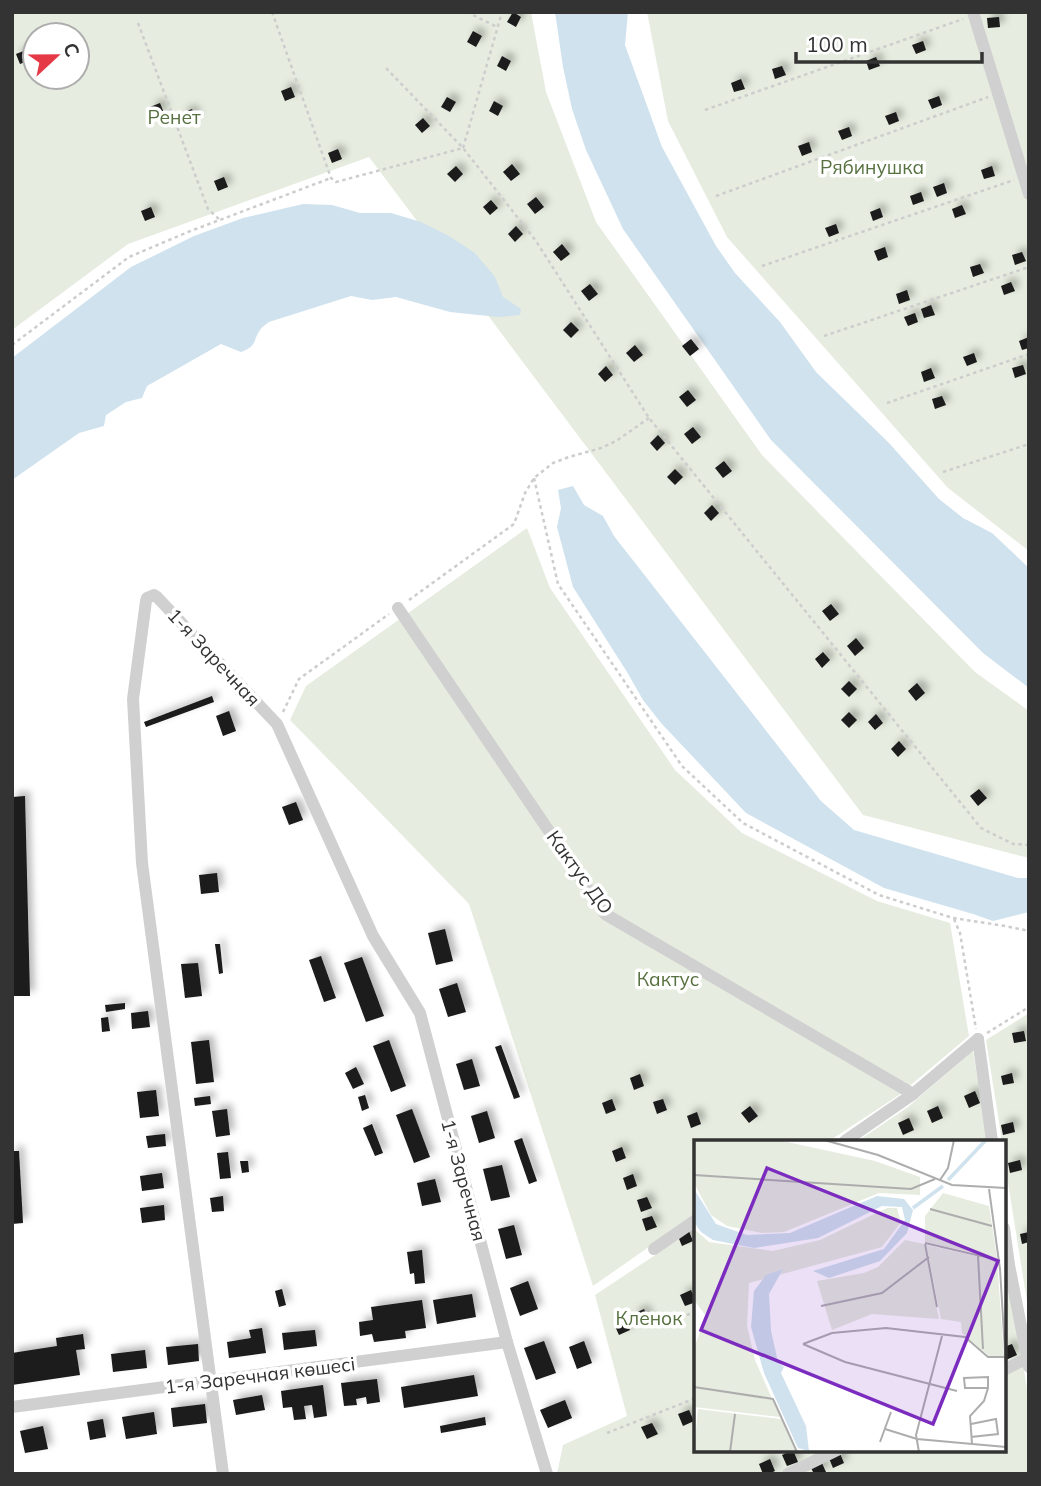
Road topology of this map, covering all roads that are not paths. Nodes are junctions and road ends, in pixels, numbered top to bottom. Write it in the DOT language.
graph roads {
  1 [pos="974,13"];
  2 [pos="1029,194"];
  3 [pos="398,608"];
  4 [pos="913,1094"];
  5 [pos="847,1140"];
  6 [pos="992,1140"];
  7 [pos="694,1221"];
  8 [pos="1006,1243"];
  9 [pos="654,1249"];
  10 [pos="507,1342"];
  11 [pos="1028,1363"];
  12 [pos="1006,1369"];
  13 [pos="211,1381"];
  14 [pos="12,1407"];
  15 [pos="835,1451"];
  16 [pos="223,1474"];
  17 [pos="547,1474"];
  18 [pos="788,1474"];
  1 -- 2 [label="street"];
  3 -- 4 [label="street, Кактус ДО"];
  4 -- 5 [label="street"];
  4 -- 6 [label="street"];
  7 -- 9 [label="street"];
  8 -- 11 [label="street"];
  10 -- 13 [label="street, 1-я Заречная көшесі"];
  10 -- 13 [label="street, 1-я Заречная"];
  10 -- 17 [label="street, 1-я Заречная"];
  11 -- 12 [label="street"];
  13 -- 14 [label="street, 1-я Заречная көшесі"];
  13 -- 16 [label="street, 1-я Заречная"];
  15 -- 18 [label="street"];
}
